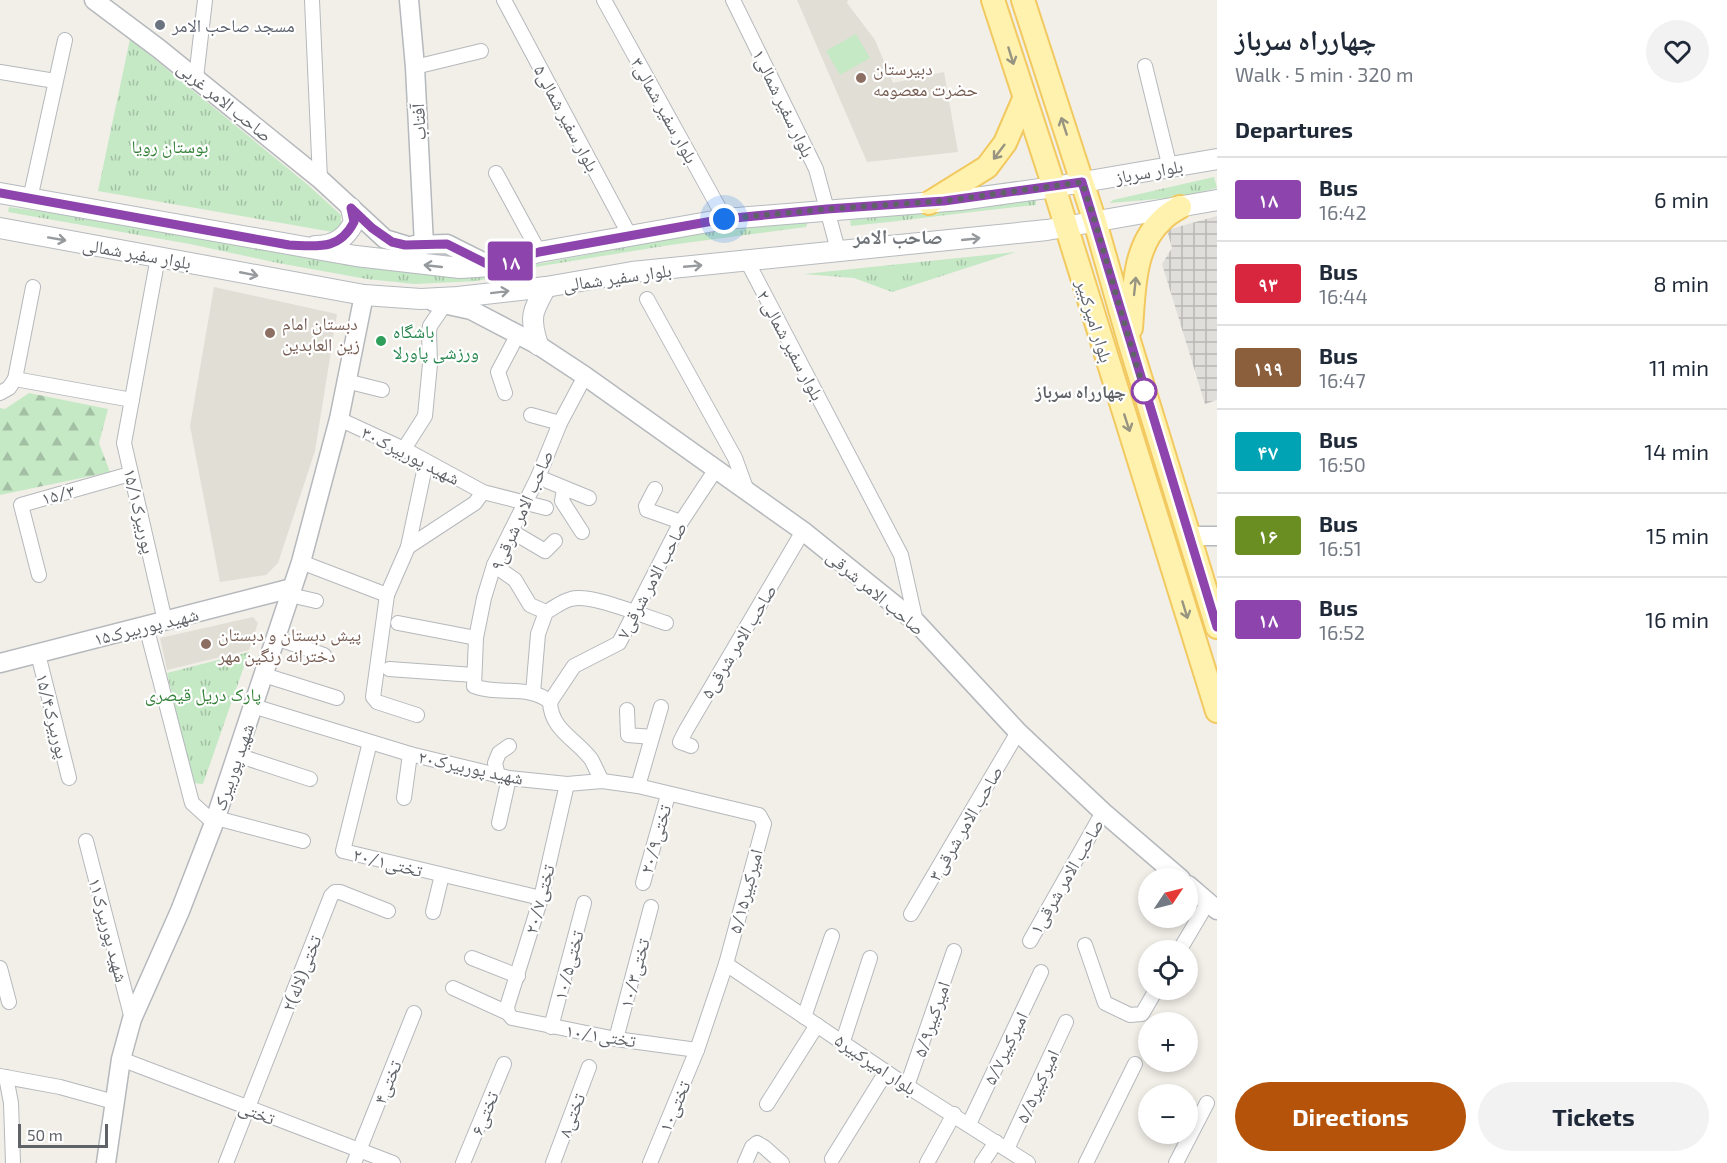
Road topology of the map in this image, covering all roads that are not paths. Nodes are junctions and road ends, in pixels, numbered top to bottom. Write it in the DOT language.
graph roads {
  1 [pos="94,0"];
  2 [pos="205,0"];
  3 [pos="312,0"];
  4 [pos="409,0"];
  5 [pos="504,0"];
  6 [pos="604,0"];
  7 [pos="733,0"];
  8 [pos="993,0"];
  9 [pos="1023,0"];
  10 [pos="65,40"];
  11 [pos="481,51"];
  12 [pos="1145,66"];
  13 [pos="415,67"];
  14 [pos="0,72"];
  15 [pos="196,78"];
  16 [pos="55,81"];
  17 [pos="1024,99"];
  18 [pos="1217,159"];
  19 [pos="1170,168"];
  20 [pos="496,174"];
  21 [pos="320,178"];
  22 [pos="1082,182"];
  23 [pos="1054,187"];
  24 [pos="0,193"];
  25 [pos="30,199"];
  26 [pos="1217,200"];
  27 [pos="929,203"];
  28 [pos="1180,207"];
  29 [pos="351,208"];
  30 [pos="827,209"];
  31 [pos="724,219"];
  32 [pos="1095,222"];
  33 [pos="1066,227"];
  34 [pos="0,228"];
  35 [pos="630,236"];
  36 [pos="289,245"];
  37 [pos="405,245"];
  38 [pos="424,245"];
  39 [pos="838,250"];
  40 [pos="539,252"];
  41 [pos="356,256"];
  42 [pos="158,257"];
  43 [pos="747,261"];
  44 [pos="491,266"];
  45 [pos="33,287"];
  46 [pos="546,287"];
  47 [pos="364,295"];
  48 [pos="421,299"];
  49 [pos="647,299"];
  50 [pos="445,304"];
  51 [pos="518,334"];
  52 [pos="1130,344"];
  53 [pos="538,345"];
  54 [pos="585,376"];
  55 [pos="15,379"];
  56 [pos="346,381"];
  57 [pos="382,390"];
  58 [pos="0,393"];
  59 [pos="505,393"];
  60 [pos="132,400"];
  61 [pos="531,415"];
  62 [pos="339,419"];
  63 [pos="560,423"];
  64 [pos="404,449"];
  65 [pos="426,462"];
  66 [pos="716,469"];
  67 [pos="130,474"];
  68 [pos="538,477"];
  69 [pos="564,489"];
  70 [pos="655,489"];
  71 [pos="747,491"];
  72 [pos="483,492"];
  73 [pos="589,498"];
  74 [pos="525,502"];
  75 [pos="546,508"];
  76 [pos="681,522"];
  77 [pos="511,531"];
  78 [pos="803,531"];
  79 [pos="582,532"];
  80 [pos="1189,536"];
  81 [pos="1217,536"];
  82 [pos="555,541"];
  83 [pos="408,547"];
  84 [pos="301,562"];
  85 [pos="494,564"];
  86 [pos="39,575"];
  87 [pos="291,592"];
  88 [pos="387,595"];
  89 [pos="316,602"];
  90 [pos="546,612"];
  91 [pos="634,613"];
  92 [pos="165,621"];
  93 [pos="916,622"];
  94 [pos="398,623"];
  95 [pos="666,623"];
  96 [pos="146,626"];
  97 [pos="1217,627"];
  98 [pos="276,638"];
  99 [pos="476,638"];
  100 [pos="38,654"];
  101 [pos="324,655"];
  102 [pos="0,663"];
  103 [pos="389,669"];
  104 [pos="264,675"];
  105 [pos="474,681"];
  106 [pos="533,693"];
  107 [pos="338,698"];
  108 [pos="550,702"];
  109 [pos="1216,702"];
  110 [pos="253,706"];
  111 [pos="661,707"];
  112 [pos="627,710"];
  113 [pos="417,715"];
  114 [pos="1018,732"];
  115 [pos="652,737"];
  116 [pos="370,742"];
  117 [pos="509,746"];
  118 [pos="691,746"];
  119 [pos="410,754"];
  120 [pos="237,755"];
  121 [pos="504,777"];
  122 [pos="69,778"];
  123 [pos="310,779"];
  124 [pos="602,781"];
  125 [pos="567,784"];
  126 [pos="638,786"];
  127 [pos="668,795"];
  128 [pos="404,798"];
  129 [pos="1103,812"];
  130 [pos="762,818"];
  131 [pos="215,821"];
  132 [pos="499,824"];
  133 [pos="86,841"];
  134 [pos="303,841"];
  135 [pos="1169,868"];
  136 [pos="442,875"];
  137 [pos="643,883"];
  138 [pos="1198,893"];
  139 [pos="541,898"];
  140 [pos="584,903"];
  141 [pos="1213,906"];
  142 [pos="651,907"];
  143 [pos="388,911"];
  144 [pos="433,912"];
  145 [pos="911,914"];
  146 [pos="832,936"];
  147 [pos="1187,940"];
  148 [pos="1030,941"];
  149 [pos="1086,945"];
  150 [pos="954,951"];
  151 [pos="472,958"];
  152 [pos="870,958"];
  153 [pos="726,964"];
  154 [pos="0,968"];
  155 [pos="1041,972"];
  156 [pos="518,976"];
  157 [pos="453,988"];
  158 [pos="1150,1000"];
  159 [pos="9,1002"];
  160 [pos="414,1013"];
  161 [pos="508,1013"];
  162 [pos="804,1017"];
  163 [pos="132,1019"];
  164 [pos="1066,1022"];
  165 [pos="817,1025"];
  166 [pos="551,1027"];
  167 [pos="616,1039"];
  168 [pos="843,1041"];
  169 [pos="697,1050"];
  170 [pos="121,1059"];
  171 [pos="504,1064"];
  172 [pos="1135,1064"];
  173 [pos="589,1067"];
  174 [pos="886,1072"];
  175 [pos="3,1077"];
  176 [pos="907,1086"];
  177 [pos="114,1102"];
  178 [pos="1207,1103"];
  179 [pos="767,1104"];
  180 [pos="248,1108"];
  181 [pos="954,1114"];
  182 [pos="969,1124"];
  183 [pos="1002,1146"];
  184 [pos="357,1157"];
  185 [pos="832,1159"];
  186 [pos="13,1163"];
  187 [pos="106,1163"];
  188 [pos="226,1163"];
  189 [pos="393,1163"];
  190 [pos="463,1163"];
  191 [pos="553,1163"];
  192 [pos="650,1163"];
  193 [pos="745,1163"];
  194 [pos="782,1163"];
  195 [pos="927,1163"];
  196 [pos="982,1163"];
  197 [pos="1028,1163"];
  198 [pos="1086,1163"];
  199 [pos="1176,1163"];
  1 -- 15 [label="street, صاحب الامر غربی"];
  2 -- 15 [label="street"];
  3 -- 21 [label="street"];
  4 -- 13 [label="street, آفتاب"];
  5 -- 35 [label="street, بلوار سفیر شمالی۵"];
  6 -- 31 [label="street, بلوار سفیر شمالی۳"];
  7 -- 30 [label="street, بلوار سفیر شمالی۱"];
  8 -- 17 [label="main road, بلوار امیرکبیر, one-way"];
  22 -- 9 [label="main road, بلوار امیرکبیر, one-way"];
  10 -- 16 [label="street"];
  11 -- 13 [label="street"];
  12 -- 19 [label="street"];
  13 -- 38 [label="street, آفتاب"];
  14 -- 16 [label="street"];
  15 -- 21 [label="street, صاحب الامر غربی"];
  16 -- 25 [label="street"];
  17 -- 23 [label="main road, بلوار امیرکبیر"];
  17 -- 27 [label="main road, one-way"];
  18 -- 19 [label="main road, بلوار سرباز"];
  19 -- 22 [label="main road, بلوار سرباز"];
  20 -- 40 [label="street"];
  21 -- 29 [label="street, صاحب الامر غربی"];
  22 -- 23 [label="main road, بلوار سرباز"];
  22 -- 32 [label="main road, بلوار امیرکبیر"];
  23 -- 27 [label="main road, بلوار سفیر شمالی"];
  23 -- 33 [label="main road, بلوار امیرکبیر"];
  24 -- 25 [label="main road, بلوار سفیر شمالی"];
  25 -- 36 [label="main road, بلوار سفیر شمالی"];
  26 -- 28 [label="main road"];
  27 -- 30 [label="main road, بلوار سفیر شمالی"];
  28 -- 32 [label="main road"];
  52 -- 28 [label="main road, one-way"];
  29 -- 36 [label="main road"];
  29 -- 37 [label="street, صاحب الامر غربی"];
  30 -- 31 [label="main road, بلوار سفیر شمالی"];
  30 -- 39 [label="street, بلوار سفیر شمالی۱"];
  31 -- 35 [label="main road, بلوار سفیر شمالی"];
  32 -- 33 [label="main road, بلوار سفیر شمالی"];
  32 -- 52 [label="main road, بلوار امیرکبیر"];
  39 -- 33 [label="main road, بلوار سفیر شمالی, one-way"];
  33 -- 109 [label="main road, بلوار امیرکبیر, one-way"];
  34 -- 42 [label="main road, بلوار سفیر شمالی, one-way"];
  35 -- 40 [label="main road, بلوار سفیر شمالی"];
  36 -- 41 [label="main road, بلوار سفیر شمالی"];
  37 -- 38 [label="street"];
  37 -- 41 [label="street"];
  38 -- 44 [label="street"];
  39 -- 43 [label="main road, بلوار سفیر شمالی"];
  40 -- 44 [label="main road, بلوار سفیر شمالی"];
  44 -- 41 [label="main road, بلوار سفیر شمالی, one-way"];
  42 -- 47 [label="main road, بلوار سفیر شمالی, one-way"];
  42 -- 60 [label="street, پوربیرک۱۵/۱"];
  46 -- 43 [label="main road, بلوار سفیر شمالی, one-way"];
  43 -- 93 [label="street, بلوار سفیر شمالی ۲"];
  45 -- 55 [label="street"];
  48 -- 46 [label="main road, بلوار سفیر شمالی, one-way"];
  46 -- 53 [label="main road"];
  47 -- 48 [label="main road, بلوار سفیر شمالی"];
  47 -- 56 [label="street, شهید پوربیرک"];
  48 -- 50 [label="street, صاحب الامر شرقی"];
  49 -- 71 [label="street"];
  50 -- 51 [label="street, صاحب الامر شرقی"];
  50 -- 64 [label="street"];
  51 -- 53 [label="street, صاحب الامر شرقی"];
  51 -- 59 [label="street"];
  52 -- 80 [label="main road, بلوار امیرکبیر"];
  53 -- 54 [label="street, صاحب الامر شرقی"];
  54 -- 63 [label="street, صاحب الامر شرقی۹"];
  54 -- 66 [label="street, صاحب الامر شرقی"];
  55 -- 58 [label="street"];
  55 -- 60 [label="street"];
  56 -- 57 [label="street"];
  56 -- 62 [label="street, شهید پوربیرک"];
  60 -- 67 [label="street, پوربیرک۱۵/۱"];
  61 -- 63 [label="street"];
  62 -- 64 [label="street, شهید پوربیرک۳۰"];
  62 -- 84 [label="street, شهید پوربیرک"];
  63 -- 68 [label="street, صاحب الامر شرقی۹"];
  64 -- 65 [label="street, شهید پوربیرک۳۰"];
  65 -- 72 [label="street, شهید پوربیرک۳۰"];
  65 -- 83 [label="street"];
  66 -- 71 [label="street, صاحب الامر شرقی"];
  66 -- 76 [label="street, صاحب الامر شرقی۷"];
  67 -- 86 [label="street, ۱۵/۳"];
  67 -- 92 [label="street, پوربیرک۱۵/۱"];
  68 -- 69 [label="street"];
  68 -- 74 [label="street, صاحب الامر شرقی۹"];
  69 -- 73 [label="street"];
  69 -- 79 [label="street"];
  70 -- 76 [label="street"];
  71 -- 78 [label="street, صاحب الامر شرقی"];
  72 -- 74 [label="street, شهید پوربیرک۳۰"];
  72 -- 83 [label="street"];
  74 -- 75 [label="street, شهید پوربیرک۳۰"];
  74 -- 77 [label="street, صاحب الامر شرقی۹"];
  76 -- 91 [label="street, صاحب الامر شرقی۷"];
  77 -- 82 [label="street"];
  77 -- 85 [label="street, صاحب الامر شرقی۹"];
  78 -- 93 [label="street, صاحب الامر شرقی"];
  78 -- 118 [label="street, صاحب الامر شرقی۵"];
  80 -- 81 [label="street"];
  80 -- 97 [label="main road, بلوار امیرکبیر"];
  83 -- 88 [label="street"];
  84 -- 87 [label="street, شهید پوربیرک"];
  84 -- 88 [label="street"];
  85 -- 90 [label="street"];
  85 -- 99 [label="street, صاحب الامر شرقی۹"];
  87 -- 89 [label="street"];
  87 -- 92 [label="street, شهید پوربیرک۱۵"];
  87 -- 98 [label="street, شهید پوربیرک"];
  88 -- 113 [label="street"];
  90 -- 91 [label="street"];
  90 -- 106 [label="street"];
  91 -- 95 [label="street"];
  91 -- 108 [label="street, صاحب الامر شرقی۷"];
  92 -- 96 [label="street, شهید پوربیرک۱۵"];
  93 -- 114 [label="street, صاحب الامر شرقی"];
  94 -- 99 [label="street"];
  96 -- 100 [label="street, شهید پوربیرک۱۵"];
  96 -- 131 [label="street"];
  98 -- 101 [label="street"];
  98 -- 104 [label="street, شهید پوربیرک"];
  99 -- 105 [label="street, صاحب الامر شرقی۹"];
  100 -- 102 [label="street, شهید پوربیرک۱۵"];
  100 -- 122 [label="street, پوربیرک۱۵/۴"];
  103 -- 105 [label="street"];
  104 -- 107 [label="street"];
  104 -- 110 [label="street, شهید پوربیرک"];
  105 -- 106 [label="street"];
  106 -- 108 [label="street"];
  108 -- 124 [label="street"];
  110 -- 116 [label="street, شهید پوربیرک۲۰"];
  110 -- 120 [label="street, شهید پوربیرک"];
  111 -- 115 [label="street"];
  112 -- 115 [label="street"];
  114 -- 129 [label="street, صاحب الامر شرقی"];
  114 -- 145 [label="street, صاحب الامر شرقی۳"];
  115 -- 126 [label="street"];
  116 -- 119 [label="street, شهید پوربیرک۲۰"];
  116 -- 136 [label="street, تختی۲۰/۱"];
  117 -- 121 [label="street"];
  119 -- 121 [label="street, شهید پوربیرک۲۰"];
  119 -- 128 [label="street"];
  120 -- 123 [label="street"];
  120 -- 131 [label="street, شهید پوربیرک"];
  121 -- 125 [label="street, شهید پوربیرک۲۰"];
  121 -- 132 [label="street"];
  124 -- 125 [label="street, شهید پوربیرک۲۰"];
  124 -- 126 [label="street, شهید پوربیرک۲۰"];
  125 -- 139 [label="street, تختی۲۰/۷"];
  126 -- 127 [label="street, شهید پوربیرک۲۰"];
  127 -- 130 [label="street, شهید پوربیرک۲۰"];
  127 -- 137 [label="street, تختی۲۰/۹"];
  129 -- 135 [label="street, صاحب الامر شرقی"];
  129 -- 148 [label="street, صاحب الامر شرقی۱"];
  130 -- 153 [label="street, امیرکبیر۵/۱۵"];
  131 -- 134 [label="street"];
  131 -- 163 [label="street, شهید پوربیرک"];
  133 -- 163 [label="street, شهید پوربیرک۱۱"];
  136 -- 139 [label="street, تختی۲۰/۱"];
  136 -- 144 [label="street"];
  138 -- 141 [label="street"];
  139 -- 156 [label="street, تختی۲۰/۷"];
  140 -- 166 [label="street, تختی۱۰/۵"];
  141 -- 147 [label="street"];
  142 -- 167 [label="street, تختی۱۰/۳"];
  143 -- 180 [label="street, ۲تختی(لاله)"];
  146 -- 162 [label="street"];
  149 -- 158 [label="street"];
  150 -- 176 [label="street, امیرکبیر۵/۹"];
  151 -- 156 [label="street"];
  152 -- 168 [label="street"];
  153 -- 162 [label="street, بلوار امیرکبیر۵"];
  153 -- 169 [label="street, امیرکبیر۵/۱۵"];
  154 -- 159 [label="street"];
  155 -- 182 [label="street, امیرکبیر۵/۷"];
  156 -- 161 [label="street, تختی۲۰/۷"];
  157 -- 161 [label="street, تختی۱۰/۱"];
  160 -- 184 [label="street, تختی۴"];
  161 -- 166 [label="street, تختی۱۰/۱"];
  162 -- 165 [label="street, بلوار امیرکبیر۵"];
  163 -- 170 [label="street, شهید پوربیرک"];
  164 -- 183 [label="street, امیرکبیر۵/۵"];
  165 -- 168 [label="street, بلوار امیرکبیر۵"];
  165 -- 179 [label="street"];
  166 -- 167 [label="street, تختی۱۰/۱"];
  167 -- 169 [label="street, تختی۱۰/۱"];
  168 -- 174 [label="street, بلوار امیرکبیر۵"];
  169 -- 192 [label="street, تختی۱۰"];
  170 -- 177 [label="street, شهید پوربیرک"];
  170 -- 180 [label="street, تختی"];
  171 -- 190 [label="street, تختی۶"];
  172 -- 198 [label="street"];
  173 -- 191 [label="street, تختی۸"];
  174 -- 176 [label="street, بلوار امیرکبیر۵"];
  174 -- 185 [label="street"];
  175 -- 177 [label="street"];
  175 -- 186 [label="street"];
  176 -- 181 [label="street, بلوار امیرکبیر۵"];
  177 -- 187 [label="street, شهید پوربیرک"];
  178 -- 199 [label="street"];
  180 -- 184 [label="street, تختی"];
  180 -- 188 [label="street, ۲تختی(لاله)"];
  181 -- 182 [label="street, بلوار امیرکبیر۵"];
  181 -- 195 [label="street"];
  182 -- 183 [label="street, بلوار امیرکبیر۵"];
  183 -- 196 [label="street, امیرکبیر۵/۵"];
  183 -- 197 [label="street, بلوار امیرکبیر۵"];
  184 -- 189 [label="street, تختی"];
  193 -- 194 [label="street"];
}
